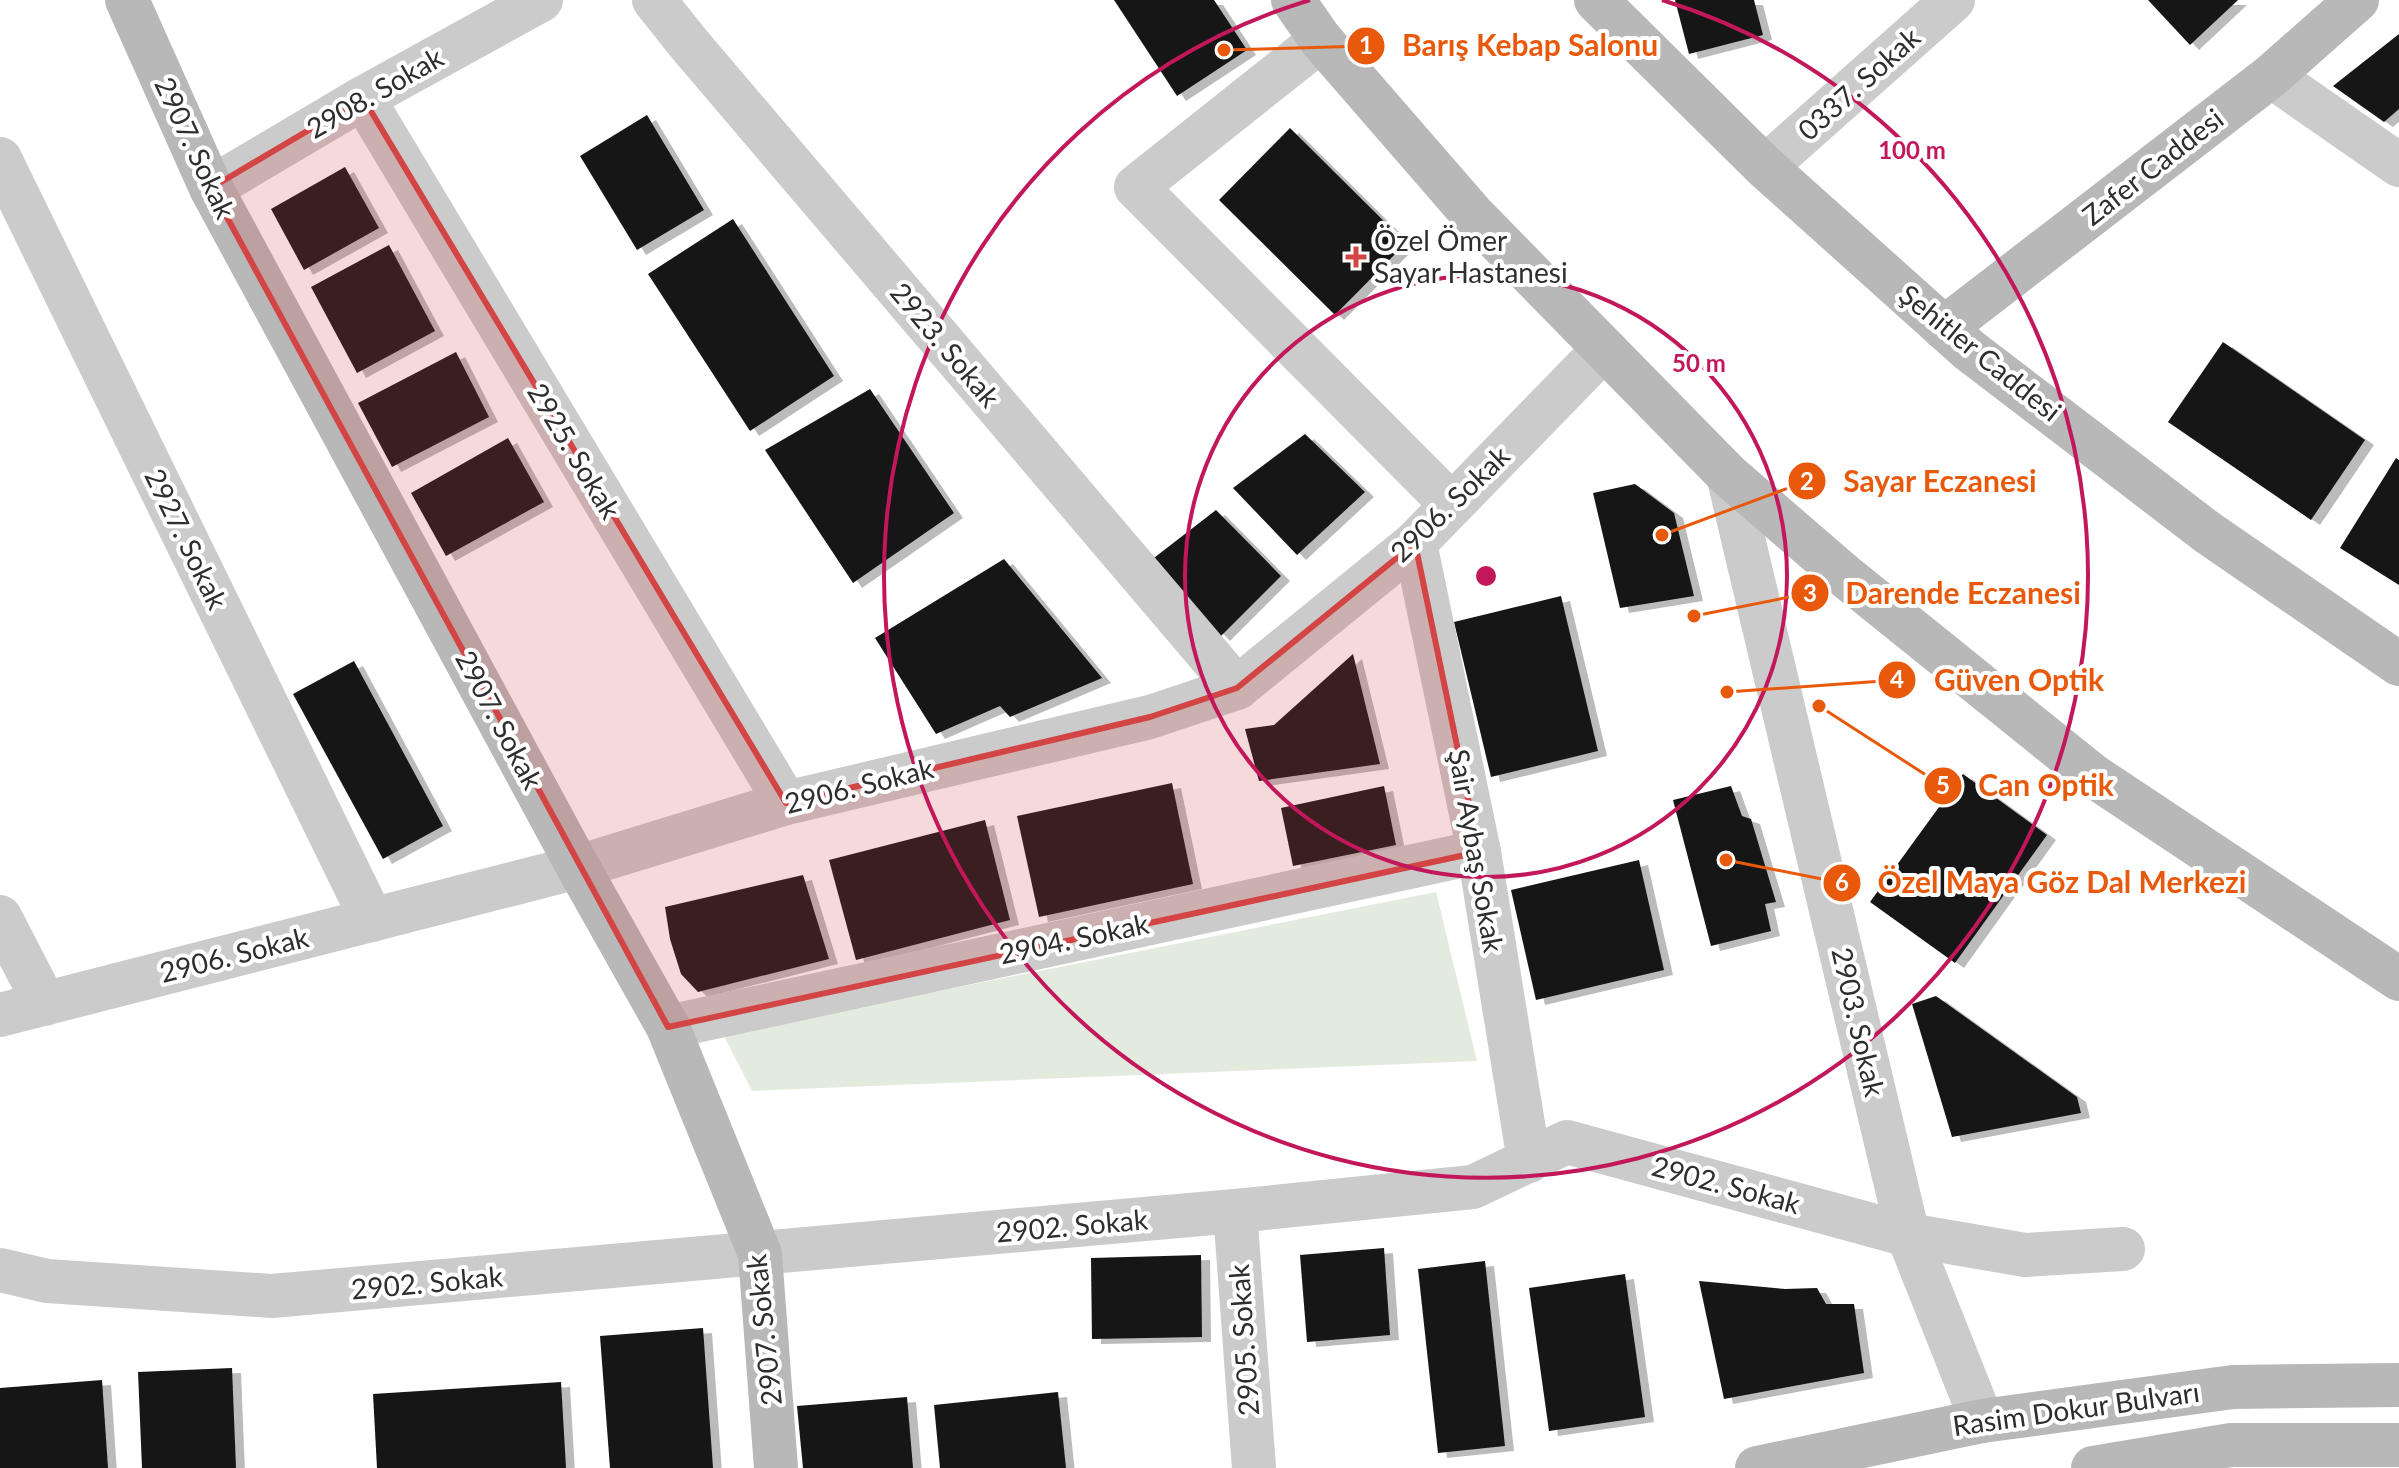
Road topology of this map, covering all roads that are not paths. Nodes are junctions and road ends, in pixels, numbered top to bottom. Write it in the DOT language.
graph roads {
  1 [pos="127,0"];
  2 [pos="541,0"];
  3 [pos="654,0"];
  4 [pos="1293,0"];
  5 [pos="1596,0"];
  6 [pos="1953,0"];
  7 [pos="2357,0"];
  8 [pos="1321,40"];
  9 [pos="2271,76"];
  10 [pos="363,98"];
  11 [pos="0,159"];
  12 [pos="2399,165"];
  13 [pos="1765,167"];
  14 [pos="211,188"];
  15 [pos="1944,328"];
  16 [pos="1603,350"];
  17 [pos="1728,475"];
  18 [pos="1452,505"];
  19 [pos="1415,543"];
  20 [pos="2399,664"];
  21 [pos="1237,688"];
  22 [pos="786,803"];
  23 [pos="1479,852"];
  24 [pos="578,867"];
  25 [pos="0,917"];
  26 [pos="372,920"];
  27 [pos="2399,979"];
  28 [pos="45,1004"];
  29 [pos="0,1015"];
  30 [pos="668,1027"];
  31 [pos="1529,1161"];
  32 [pos="1235,1211"];
  33 [pos="1908,1235"];
  34 [pos="2123,1249"];
  35 [pos="760,1254"];
  36 [pos="0,1270"];
  37 [pos="2399,1385"];
  38 [pos="1982,1421"];
  39 [pos="2399,1445"];
  40 [pos="776,1468"];
  41 [pos="1254,1468"];
  42 [pos="1757,1468"];
  43 [pos="2093,1468"];
  1 -- 14 [label="street, 2907. Sokak"];
  2 -- 10 [label="street, 2908. Sokak"];
  3 -- 21 [label="street, 2923. Sokak"];
  4 -- 8 [label="street"];
  5 -- 13 [label="street, Şehitler Caddesi"];
  6 -- 13 [label="street, 0337. Sokak"];
  7 -- 9 [label="street, Zafer Caddesi"];
  8 -- 16 [label="street"];
  8 -- 18 [label="street"];
  9 -- 12 [label="street"];
  9 -- 15 [label="street, Zafer Caddesi"];
  10 -- 14 [label="street, 2908. Sokak"];
  10 -- 22 [label="street, 2925. Sokak"];
  11 -- 26 [label="street, 2927. Sokak"];
  13 -- 15 [label="street, Şehitler Caddesi"];
  14 -- 24 [label="street, 2907. Sokak"];
  15 -- 20 [label="street, Şehitler Caddesi"];
  16 -- 17 [label="street"];
  16 -- 18 [label="street, 2906. Sokak"];
  17 -- 27 [label="street"];
  17 -- 33 [label="street, 2903. Sokak"];
  18 -- 19 [label="street, 2906. Sokak"];
  19 -- 21 [label="street, 2906. Sokak"];
  19 -- 23 [label="street, Şair Aybaş Sokak"];
  21 -- 22 [label="street, 2906. Sokak"];
  22 -- 24 [label="street, 2906. Sokak"];
  23 -- 30 [label="street, 2904. Sokak"];
  23 -- 31 [label="street, Şair Aybaş Sokak"];
  24 -- 26 [label="street, 2906. Sokak"];
  24 -- 30 [label="street, 2907. Sokak"];
  25 -- 28 [label="street"];
  26 -- 28 [label="street, 2906. Sokak"];
  28 -- 29 [label="street, 2906. Sokak"];
  30 -- 35 [label="street, 2907. Sokak"];
  31 -- 32 [label="street, 2902. Sokak"];
  31 -- 33 [label="street, 2902. Sokak"];
  32 -- 35 [label="street, 2902. Sokak"];
  32 -- 41 [label="street, 2905. Sokak"];
  33 -- 34 [label="street, 2902. Sokak"];
  33 -- 38 [label="street, 2903. Sokak"];
  35 -- 36 [label="street, 2902. Sokak"];
  35 -- 40 [label="street, 2907. Sokak"];
  37 -- 38 [label="street, Rasim Dokur Bulvarı"];
  38 -- 42 [label="street, Rasim Dokur Bulvarı"];
  39 -- 43 [label="street"];
}
